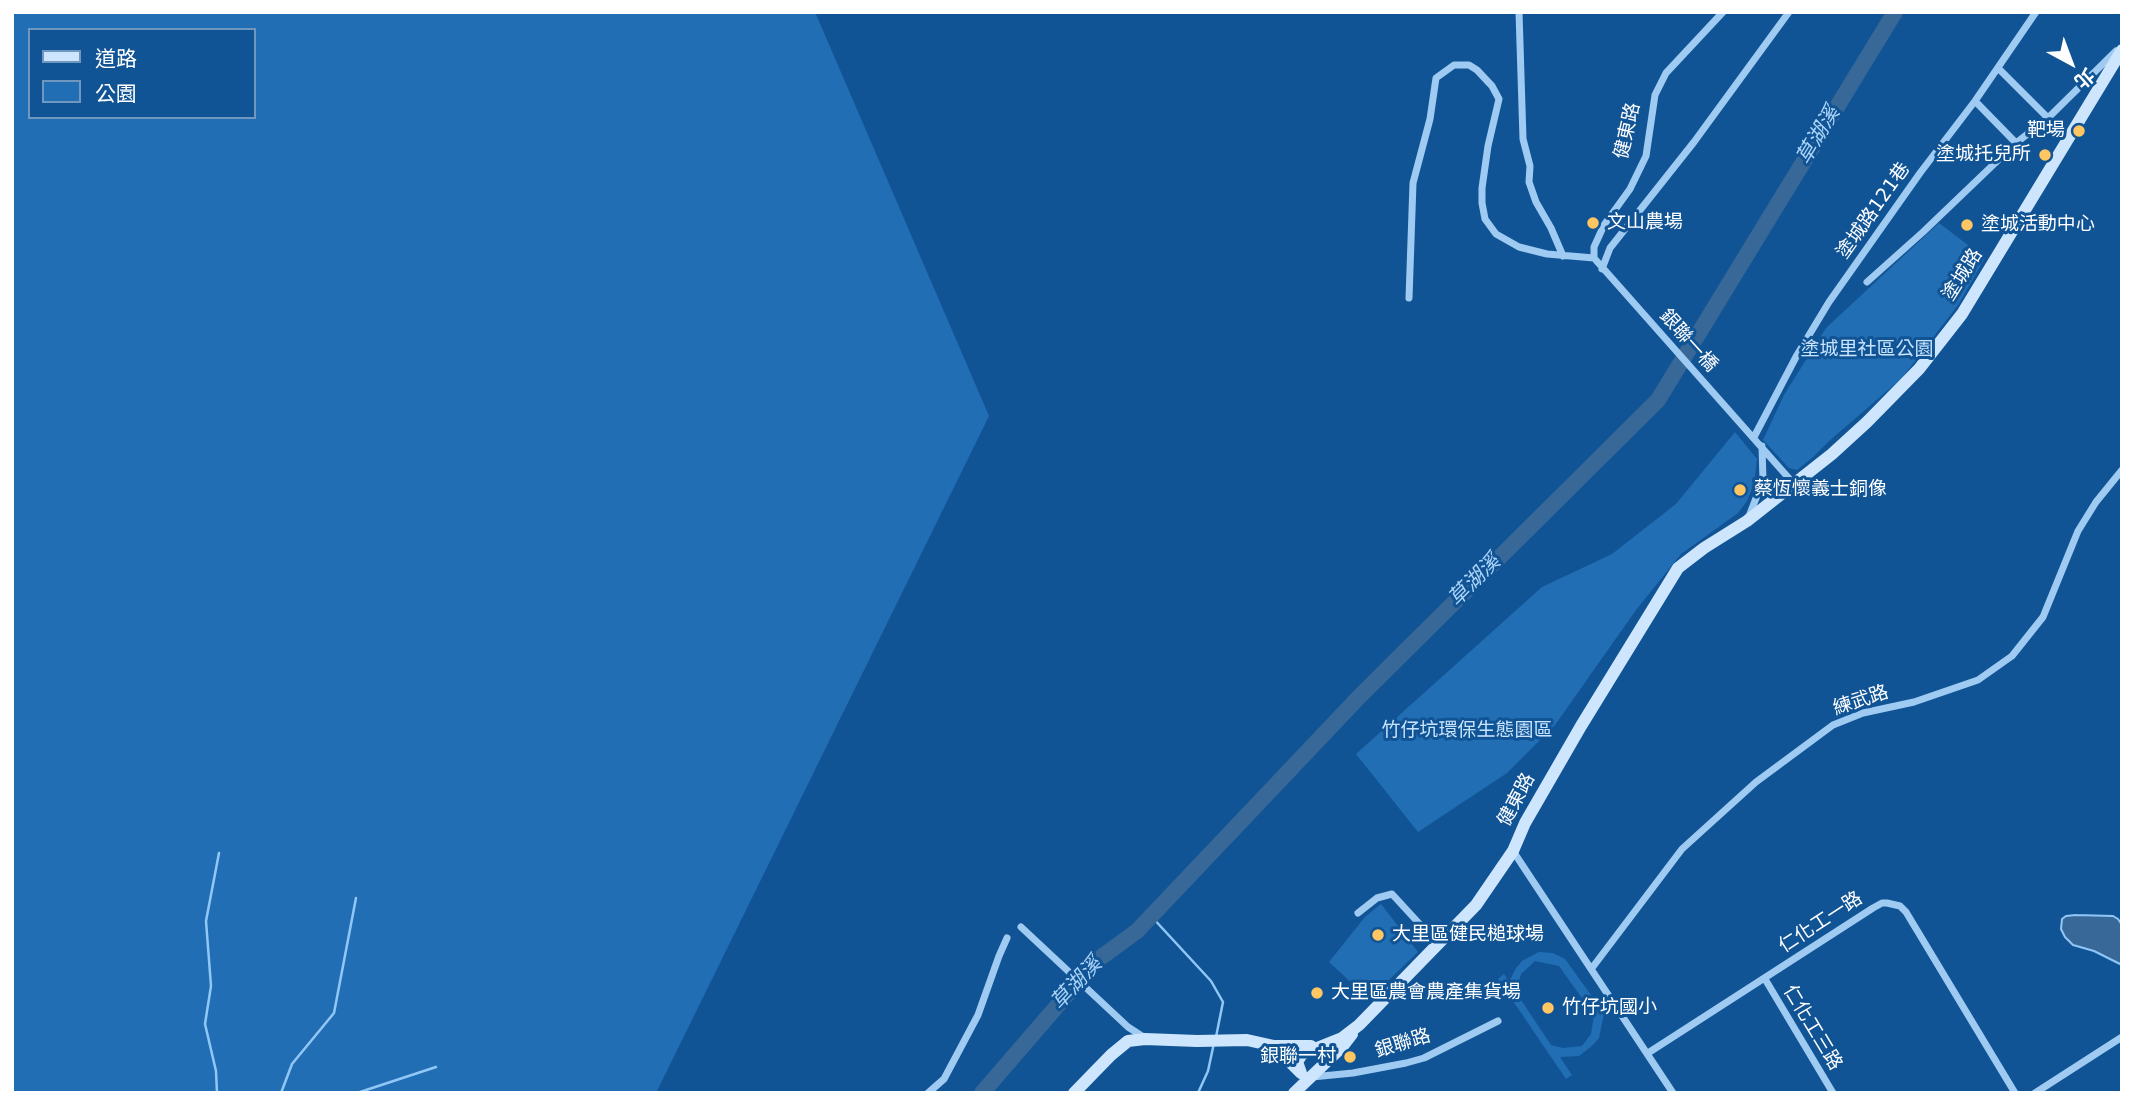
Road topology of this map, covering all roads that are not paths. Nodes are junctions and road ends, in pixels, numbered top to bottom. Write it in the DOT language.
graph roads {
  1 [pos="1519,12"];
  2 [pos="1723,12"];
  3 [pos="1788,12"];
  4 [pos="2036,12"];
  5 [pos="2122,48"];
  6 [pos="1998,68"];
  7 [pos="1975,101"];
  8 [pos="2048,118"];
  9 [pos="2016,143"];
  10 [pos="1563,256"];
  11 [pos="1594,258"];
  12 [pos="1602,269"];
  13 [pos="1867,282"];
  14 [pos="1409,298"];
  15 [pos="1752,436"];
  16 [pos="1762,445"];
  17 [pos="2122,470"];
  18 [pos="1794,484"];
  19 [pos="1747,521"];
  20 [pos="1513,851"];
  21 [pos="1358,913"];
  22 [pos="1021,927"];
  23 [pos="1007,939"];
  24 [pos="1438,945"];
  25 [pos="1592,968"];
  26 [pos="1765,979"];
  27 [pos="1498,1021"];
  28 [pos="1359,1025"];
  29 [pos="2122,1037"];
  30 [pos="1145,1038"];
  31 [pos="1325,1044"];
  32 [pos="1274,1046"];
  33 [pos="1648,1053"];
  34 [pos="1301,1080"];
  35 [pos="929,1093"];
  36 [pos="1074,1093"];
  37 [pos="1673,1093"];
  38 [pos="1833,1093"];
  39 [pos="2015,1093"];
  40 [pos="2035,1093"];
  1 -- 10 [label="street"];
  2 -- 11 [label="street, 健東路"];
  3 -- 12 [label="street"];
  4 -- 6 [label="street, 塗城路121巷"];
  5 -- 8 [label="street, 塗城路"];
  5 -- 18 [label="street, 塗城路"];
  6 -- 7 [label="street, 塗城路121巷"];
  6 -- 8 [label="street"];
  7 -- 9 [label="street"];
  7 -- 15 [label="street, 塗城路121巷"];
  8 -- 9 [label="street, 塗城路"];
  9 -- 13 [label="street, 塗城路"];
  10 -- 11 [label="street"];
  10 -- 14 [label="street"];
  11 -- 12 [label="street"];
  12 -- 15 [label="street, 銀聯一橋"];
  15 -- 16 [label="street"];
  16 -- 18 [label="street"];
  16 -- 19 [label="street"];
  17 -- 25 [label="street, 練武路"];
  18 -- 19 [label="street, 健東路"];
  19 -- 20 [label="street, 健東路"];
  20 -- 24 [label="street, 健東路"];
  20 -- 25 [label="street"];
  21 -- 24 [label="street"];
  22 -- 30 [label="street"];
  23 -- 35 [label="street"];
  24 -- 28 [label="street, 健東路"];
  25 -- 33 [label="street"];
  26 -- 33 [label="street, 仁化工一路"];
  26 -- 38 [label="street, 仁化工三路"];
  26 -- 39 [label="street, 仁化工一路"];
  27 -- 34 [label="street, 銀聯路"];
  28 -- 31 [label="street, 健東路"];
  28 -- 34 [label="street, 健東路"];
  29 -- 40 [label="street"];
  30 -- 32 [label="street, 健東路"];
  30 -- 36 [label="street, 健東路"];
  31 -- 32 [label="street, 健東路"];
  31 -- 34 [label="street, 健東路"];
  32 -- 34 [label="street"];
  33 -- 37 [label="street"];
}
